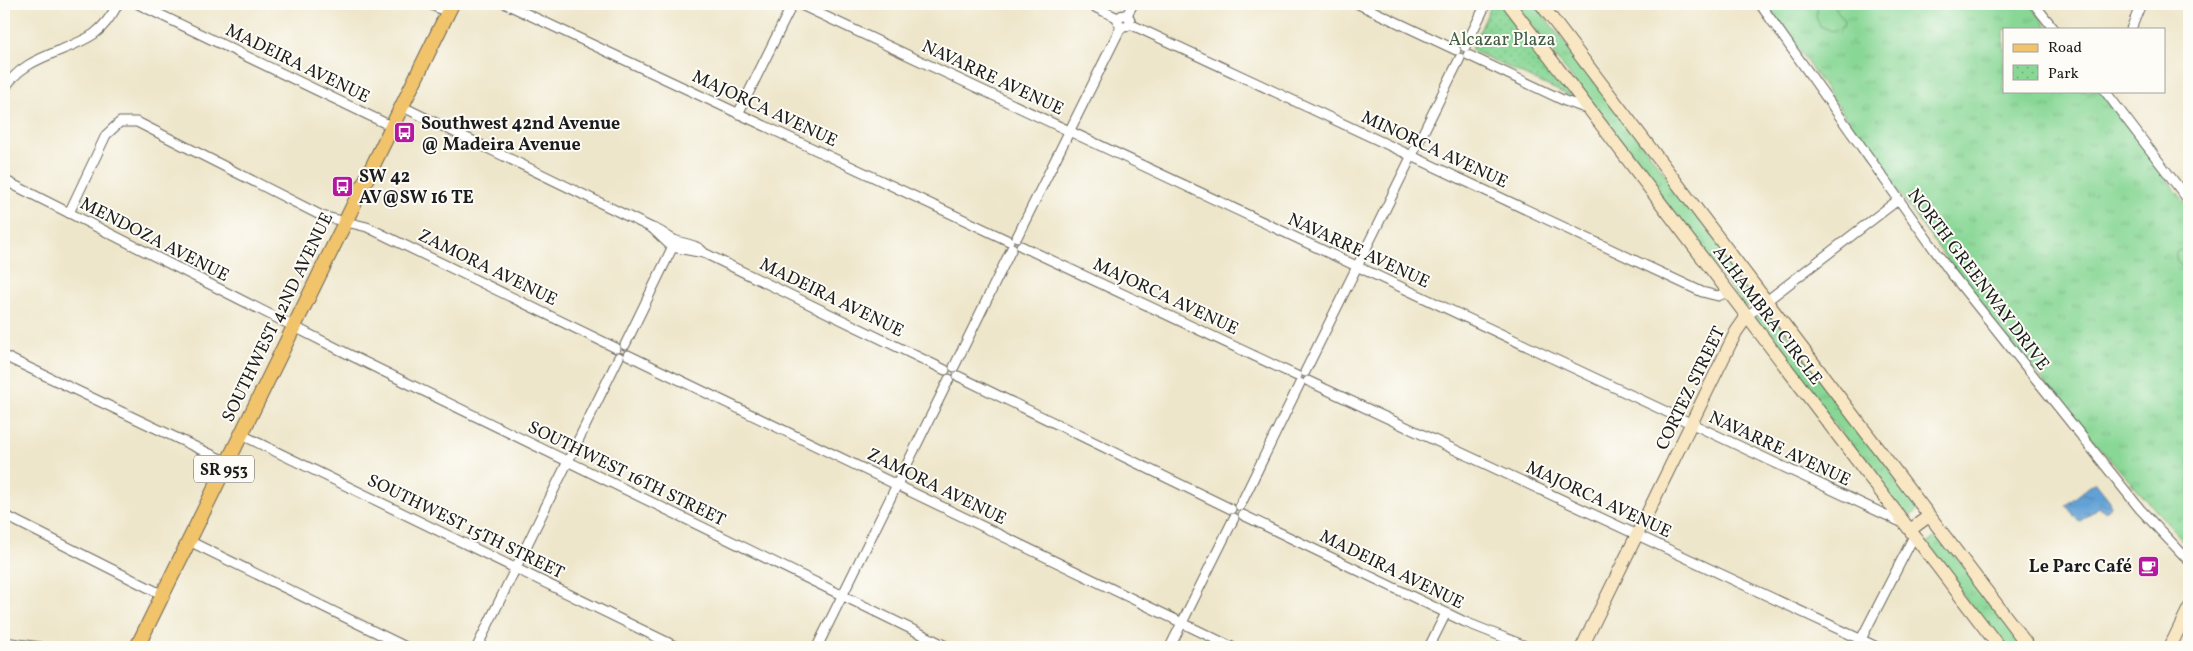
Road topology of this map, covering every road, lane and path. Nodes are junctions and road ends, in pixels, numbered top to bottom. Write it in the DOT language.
graph roads {
  1 [pos="118,4"];
  2 [pos="138,4"];
  3 [pos="428,4"];
  4 [pos="506,4"];
  5 [pos="1088,4"];
  6 [pos="1133,4"];
  7 [pos="1358,4"];
  8 [pos="1486,4"];
  9 [pos="1509,4"];
  10 [pos="1541,4"];
  11 [pos="1760,4"];
  12 [pos="2034,4"];
  13 [pos="2141,4"];
  14 [pos="794,5"];
  15 [pos="450,8"];
  16 [pos="1124,21"];
  17 [pos="2053,28"];
  18 [pos="2131,28"];
  19 [pos="1462,53"];
  20 [pos="7,78"];
  21 [pos="4,90"];
  22 [pos="2106,92"];
  23 [pos="401,106"];
  24 [pos="1588,109"];
  25 [pos="738,114"];
  26 [pos="391,126"];
  27 [pos="1070,132"];
  28 [pos="1412,156"];
  29 [pos="4,180"];
  30 [pos="1898,200"];
  31 [pos="2189,202"];
  32 [pos="69,213"];
  33 [pos="345,221"];
  34 [pos="1015,243"];
  35 [pos="674,244"];
  36 [pos="1357,267"];
  37 [pos="1728,292"];
  38 [pos="1766,300"];
  39 [pos="1747,316"];
  40 [pos="292,327"];
  41 [pos="622,351"];
  42 [pos="4,356"];
  43 [pos="951,373"];
  44 [pos="1302,378"];
  45 [pos="1691,424"];
  46 [pos="240,434"];
  47 [pos="567,461"];
  48 [pos="227,462"];
  49 [pos="896,484"];
  50 [pos="1237,512"];
  51 [pos="4,515"];
  52 [pos="1929,516"];
  53 [pos="1910,530"];
  54 [pos="1637,535"];
  55 [pos="189,542"];
  56 [pos="2189,561"];
  57 [pos="515,568"];
  58 [pos="163,595"];
  59 [pos="842,596"];
  60 [pos="2189,608"];
  61 [pos="1446,613"];
  62 [pos="1182,623"];
  63 [pos="4,642"];
  64 [pos="1859,644"];
  65 [pos="41,647"];
  66 [pos="137,647"];
  67 [pos="406,647"];
  68 [pos="478,647"];
  69 [pos="677,647"];
  70 [pos="817,647"];
  71 [pos="948,647"];
  72 [pos="1170,647"];
  73 [pos="1232,647"];
  74 [pos="1429,647"];
  75 [pos="1528,647"];
  76 [pos="1582,647"];
  77 [pos="1877,647"];
  78 [pos="1999,647"];
  79 [pos="2029,647"];
  80 [pos="2170,647"];
  1 -- 20 [label="street"];
  2 -- 26 [label="street, MADEIRA AVENUE"];
  3 -- 15 [label="street"];
  4 -- 25 [label="street, MAJORCA AVENUE"];
  5 -- 16 [label="street, MINORCA AVENUE"];
  6 -- 16 [label="street"];
  7 -- 19 [label="street"];
  8 -- 19 [label="street"];
  9 -- 24 [label="street, ALHAMBRA CIRCLE"];
  10 -- 38 [label="street, ALHAMBRA CIRCLE"];
  11 -- 30 [label="street, NORTH GREENWAY DRIVE"];
  12 -- 17 [label="street"];
  13 -- 18 [label="street"];
  14 -- 25 [label="street"];
  14 -- 27 [label="street, NAVARRE AVENUE"];
  15 -- 23 [label="main road, SOUTHWEST 42ND AVENUE / SR 953"];
  16 -- 27 [label="street"];
  16 -- 28 [label="street, MINORCA AVENUE"];
  19 -- 24 [label="street"];
  19 -- 28 [label="street"];
  20 -- 21 [label="street"];
  22 -- 31 [label="street"];
  23 -- 26 [label="main road, SOUTHWEST 42ND AVENUE / SR 953"];
  23 -- 35 [label="street"];
  24 -- 37 [label="street, ALHAMBRA CIRCLE"];
  25 -- 34 [label="street, MAJORCA AVENUE"];
  26 -- 33 [label="main road, SOUTHWEST 42ND AVENUE / SR 953"];
  27 -- 34 [label="street"];
  27 -- 36 [label="street, NAVARRE AVENUE"];
  28 -- 36 [label="street"];
  28 -- 37 [label="street, MINORCA AVENUE"];
  29 -- 32 [label="street, MENDOZA AVENUE"];
  30 -- 38 [label="street, CORTEZ STREET"];
  30 -- 56 [label="street, NORTH GREENWAY DRIVE"];
  32 -- 33 [label="street, ZAMORA AVENUE"];
  32 -- 40 [label="street, MENDOZA AVENUE"];
  33 -- 40 [label="main road, SOUTHWEST 42ND AVENUE / SR 953"];
  33 -- 41 [label="street, ZAMORA AVENUE"];
  34 -- 43 [label="street"];
  34 -- 44 [label="street, MAJORCA AVENUE"];
  35 -- 41 [label="street"];
  35 -- 43 [label="street, MADEIRA AVENUE"];
  36 -- 44 [label="street"];
  36 -- 45 [label="street, NAVARRE AVENUE"];
  37 -- 39 [label="street, ALHAMBRA CIRCLE"];
  38 -- 39 [label="street, CORTEZ STREET"];
  38 -- 52 [label="street, ALHAMBRA CIRCLE"];
  39 -- 45 [label="street, CORTEZ STREET"];
  39 -- 53 [label="street, ALHAMBRA CIRCLE"];
  40 -- 46 [label="main road, SOUTHWEST 42ND AVENUE / SR 953"];
  40 -- 47 [label="street, SOUTHWEST 16TH STREET"];
  41 -- 47 [label="street"];
  41 -- 49 [label="street, ZAMORA AVENUE"];
  42 -- 48 [label="street"];
  43 -- 49 [label="street"];
  43 -- 50 [label="street, MADEIRA AVENUE"];
  44 -- 50 [label="street"];
  44 -- 54 [label="street, MAJORCA AVENUE"];
  45 -- 53 [label="street, NAVARRE AVENUE"];
  45 -- 54 [label="street, CORTEZ STREET"];
  46 -- 48 [label="main road, SOUTHWEST 42ND AVENUE / SR 953"];
  46 -- 57 [label="street, SOUTHWEST 15TH STREET"];
  47 -- 57 [label="street"];
  47 -- 59 [label="street, SOUTHWEST 16TH STREET"];
  48 -- 55 [label="main road, SOUTHWEST 42ND AVENUE / SR 953"];
  49 -- 59 [label="street"];
  49 -- 62 [label="street, ZAMORA AVENUE"];
  50 -- 61 [label="street, MADEIRA AVENUE"];
  50 -- 62 [label="street"];
  51 -- 58 [label="street"];
  52 -- 53 [label="street"];
  52 -- 79 [label="street, ALHAMBRA CIRCLE"];
  53 -- 64 [label="street"];
  53 -- 78 [label="street, ALHAMBRA CIRCLE"];
  54 -- 64 [label="street, MAJORCA AVENUE"];
  54 -- 76 [label="street, CORTEZ STREET"];
  55 -- 58 [label="main road, SOUTHWEST 42ND AVENUE / SR 953"];
  55 -- 67 [label="street"];
  57 -- 68 [label="street"];
  57 -- 69 [label="street, SOUTHWEST 15TH STREET"];
  58 -- 66 [label="main road, SOUTHWEST 42ND AVENUE / SR 953"];
  59 -- 70 [label="street"];
  59 -- 71 [label="street, SOUTHWEST 16TH STREET"];
  60 -- 80 [label="street"];
  61 -- 74 [label="street"];
  61 -- 75 [label="street, MADEIRA AVENUE"];
  62 -- 72 [label="street"];
  62 -- 73 [label="street, ZAMORA AVENUE"];
  63 -- 65 [label="street"];
  64 -- 77 [label="street, MAJORCA AVENUE"];
}
